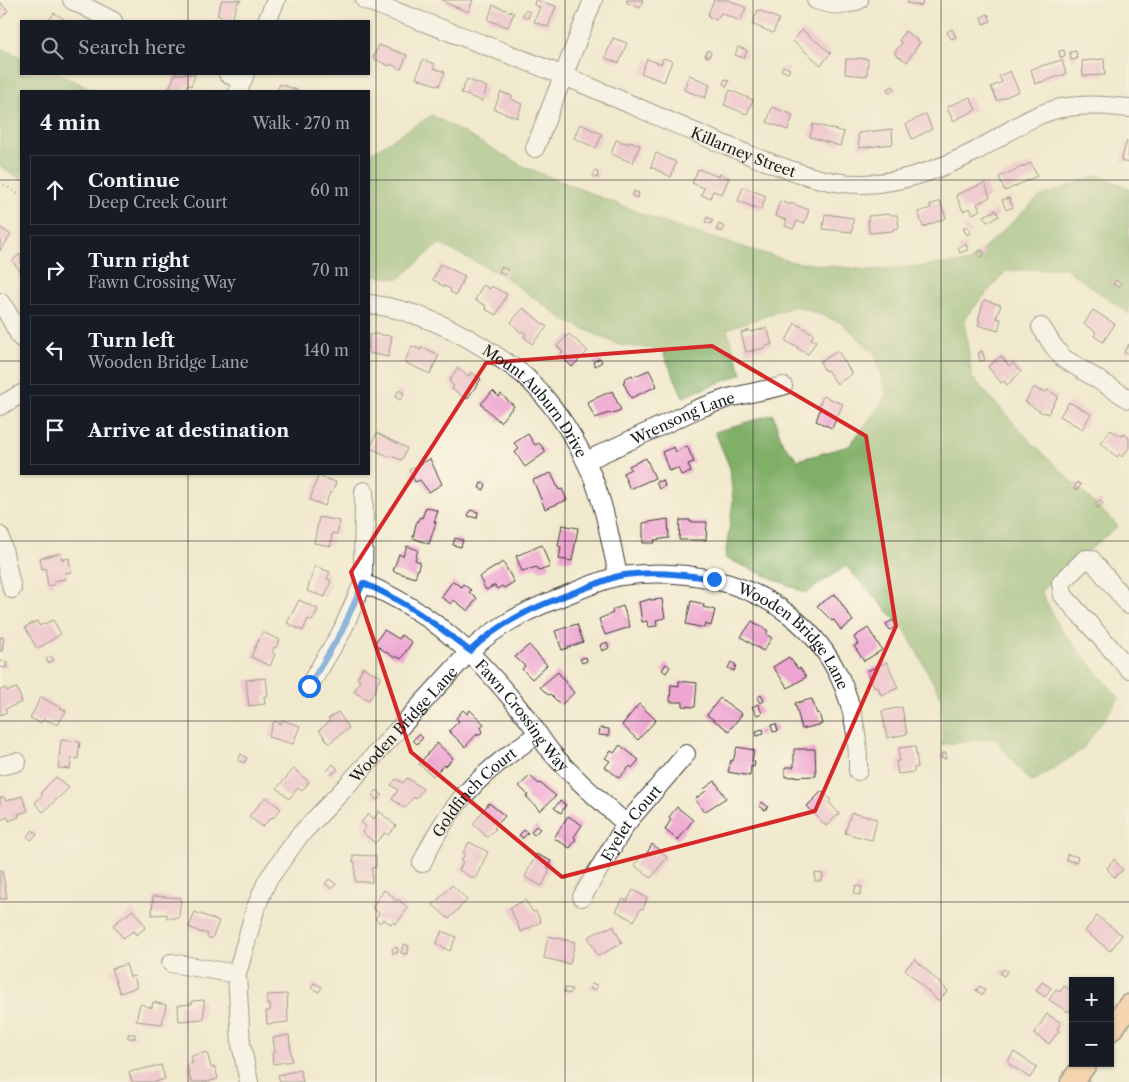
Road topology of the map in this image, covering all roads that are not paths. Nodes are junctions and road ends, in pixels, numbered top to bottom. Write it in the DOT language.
graph roads {
  1 [pos="72,0"];
  2 [pos="276,0"];
  3 [pos="365,0"];
  4 [pos="593,0"];
  5 [pos="816,0"];
  6 [pos="859,0"];
  7 [pos="110,20"];
  8 [pos="267,20"];
  9 [pos="563,75"];
  10 [pos="1129,108"];
  11 [pos="535,148"];
  12 [pos="0,302"];
  13 [pos="370,304"];
  14 [pos="1040,327"];
  15 [pos="20,336"];
  16 [pos="783,386"];
  17 [pos="20,395"];
  18 [pos="1129,399"];
  19 [pos="0,406"];
  20 [pos="586,461"];
  21 [pos="364,492"];
  22 [pos="0,536"];
  23 [pos="618,576"];
  24 [pos="363,583"];
  25 [pos="12,589"];
  26 [pos="1129,605"];
  27 [pos="470,651"];
  28 [pos="1129,669"];
  29 [pos="309,686"];
  30 [pos="538,734"];
  31 [pos="686,754"];
  32 [pos="858,771"];
  33 [pos="626,824"];
  34 [pos="422,863"];
  35 [pos="582,897"];
  36 [pos="171,963"];
  37 [pos="237,974"];
  38 [pos="1129,1006"];
  39 [pos="1114,1025"];
  40 [pos="1083,1067"];
  41 [pos="249,1082"];
  42 [pos="1072,1082"];
  1 -- 7 [label="street"];
  2 -- 8 [label="street"];
  3 -- 9 [label="street, Killarney Street"];
  4 -- 9 [label="street"];
  5 -- 6 [label="street"];
  9 -- 10 [label="street, Killarney Street"];
  9 -- 11 [label="street"];
  12 -- 15 [label="street"];
  13 -- 20 [label="street, Mount Auburn Drive"];
  14 -- 18 [label="street"];
  16 -- 20 [label="street, Wrensong Lane"];
  17 -- 19 [label="street"];
  20 -- 23 [label="street, Mount Auburn Drive"];
  21 -- 24 [label="street"];
  22 -- 25 [label="street"];
  23 -- 27 [label="street, Wooden Bridge Lane"];
  23 -- 32 [label="street, Wooden Bridge Lane"];
  24 -- 27 [label="street, Fawn Crossing Way"];
  24 -- 29 [label="street"];
  26 -- 28 [label="street"];
  27 -- 30 [label="street, Fawn Crossing Way"];
  27 -- 37 [label="street, Wooden Bridge Lane"];
  30 -- 33 [label="street, Fawn Crossing Way"];
  30 -- 34 [label="street, Goldfinch Court"];
  31 -- 33 [label="street, Eyelet Court"];
  33 -- 35 [label="street, Eyelet Court"];
  36 -- 37 [label="street"];
  37 -- 41 [label="street, Wooden Bridge Lane"];
  38 -- 39 [label="main road"];
  40 -- 42 [label="main road"];
}
